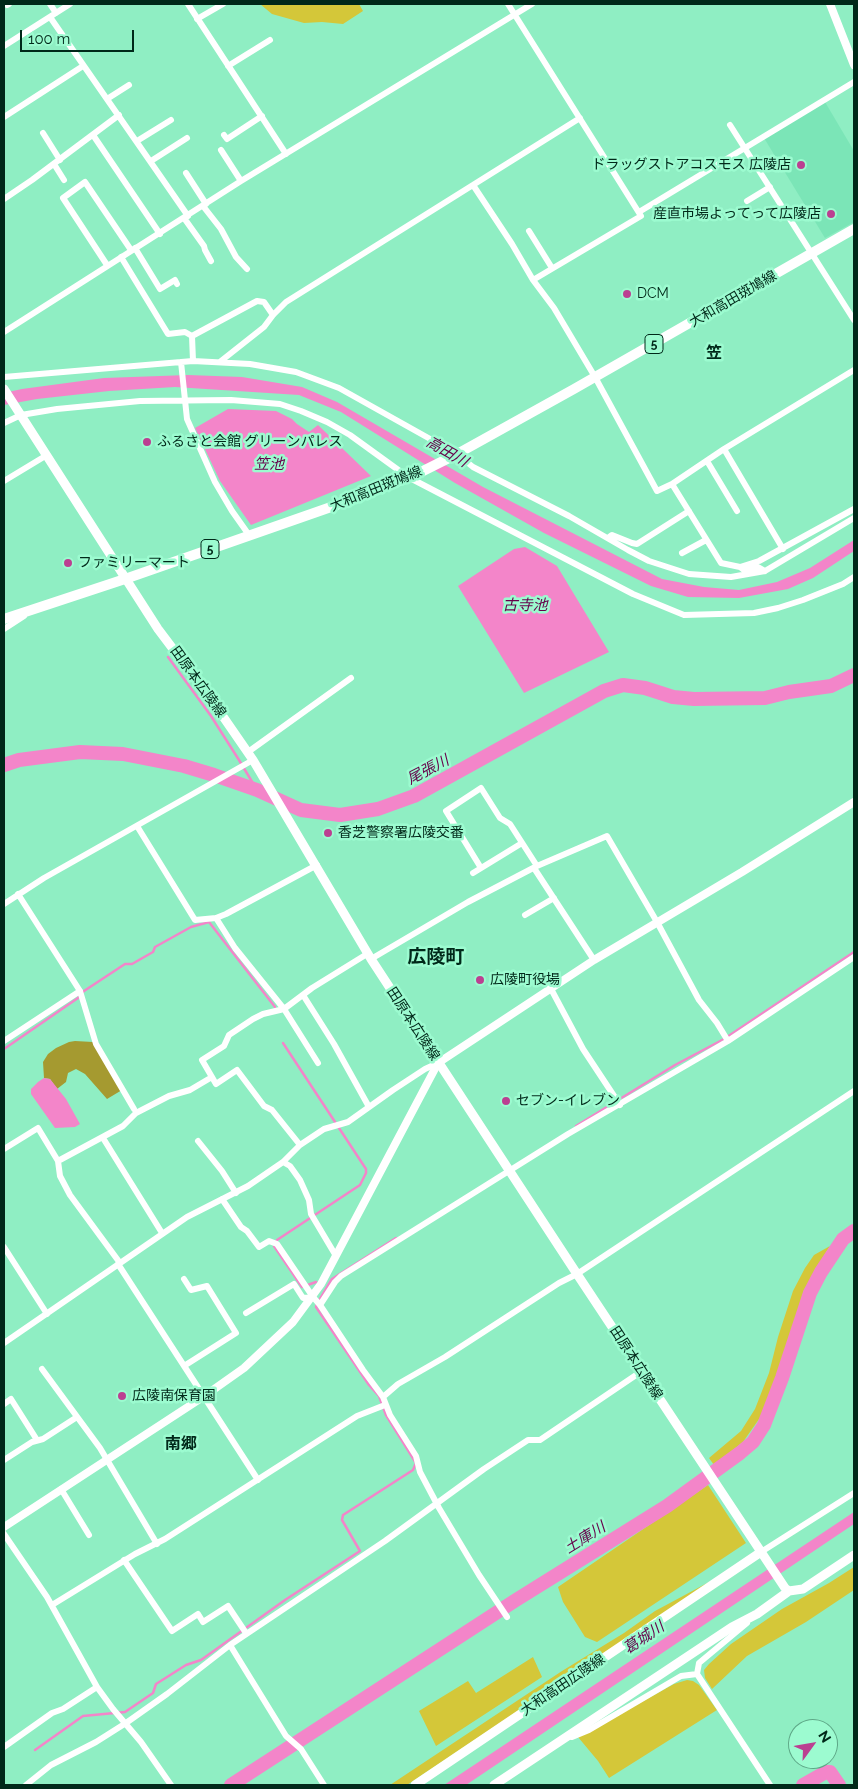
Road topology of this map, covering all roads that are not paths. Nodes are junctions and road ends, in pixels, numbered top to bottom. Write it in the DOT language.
graph roads {
  1 [pos="50,4"];
  2 [pos="70,4"];
  3 [pos="188,4"];
  4 [pos="224,4"];
  5 [pos="508,4"];
  6 [pos="532,4"];
  7 [pos="830,4"];
  8 [pos="56,13"];
  9 [pos="514,14"];
  10 [pos="50,17"];
  11 [pos="197,19"];
  12 [pos="270,40"];
  13 [pos="4,46"];
  14 [pos="854,65"];
  15 [pos="83,66"];
  16 [pos="228,66"];
  17 [pos="854,82"];
  18 [pos="129,85"];
  19 [pos="107,99"];
  20 [pos="119,115"];
  21 [pos="4,116"];
  22 [pos="262,116"];
  23 [pos="580,118"];
  24 [pos="171,120"];
  25 [pos="730,125"];
  26 [pos="43,133"];
  27 [pos="93,135"];
  28 [pos="224,135"];
  29 [pos="187,138"];
  30 [pos="138,141"];
  31 [pos="744,148"];
  32 [pos="221,150"];
  33 [pos="286,154"];
  34 [pos="60,160"];
  35 [pos="151,161"];
  36 [pos="54,164"];
  37 [pos="186,173"];
  38 [pos="64,180"];
  39 [pos="241,181"];
  40 [pos="473,185"];
  41 [pos="770,187"];
  42 [pos="4,199"];
  43 [pos="748,201"];
  44 [pos="204,205"];
  45 [pos="639,212"];
  46 [pos="186,217"];
  47 [pos="854,229"];
  48 [pos="530,231"];
  49 [pos="160,234"];
  50 [pos="133,249"];
  51 [pos="813,253"];
  52 [pos="121,256"];
  53 [pos="211,261"];
  54 [pos="107,265"];
  55 [pos="552,268"];
  56 [pos="247,269"];
  57 [pos="533,280"];
  58 [pos="177,284"];
  59 [pos="273,315"];
  60 [pos="854,320"];
  61 [pos="4,332"];
  62 [pos="192,336"];
  63 [pos="193,361"];
  64 [pos="221,361"];
  65 [pos="181,362"];
  66 [pos="854,370"];
  67 [pos="595,376"];
  68 [pos="4,377"];
  69 [pos="4,389"];
  70 [pos="184,398"];
  71 [pos="20,413"];
  72 [pos="4,422"];
  73 [pos="724,449"];
  74 [pos="47,455"];
  75 [pos="455,455"];
  76 [pos="707,460"];
  77 [pos="412,476"];
  78 [pos="4,481"];
  79 [pos="672,484"];
  80 [pos="854,509"];
  81 [pos="689,511"];
  82 [pos="737,511"];
  83 [pos="854,518"];
  84 [pos="249,535"];
  85 [pos="608,538"];
  86 [pos="706,540"];
  87 [pos="783,549"];
  88 [pos="682,554"];
  89 [pos="740,567"];
  90 [pos="765,571"];
  91 [pos="854,576"];
  92 [pos="125,579"];
  93 [pos="33,609"];
  94 [pos="4,619"];
  95 [pos="4,629"];
  96 [pos="351,678"];
  97 [pos="248,752"];
  98 [pos="253,760"];
  99 [pos="854,802"];
  100 [pos="137,826"];
  101 [pos="522,843"];
  102 [pos="316,865"];
  103 [pos="535,867"];
  104 [pos="481,868"];
  105 [pos="473,873"];
  106 [pos="18,894"];
  107 [pos="554,898"];
  108 [pos="4,904"];
  109 [pos="525,915"];
  110 [pos="216,918"];
  111 [pos="657,922"];
  112 [pos="369,957"];
  113 [pos="854,957"];
  114 [pos="594,960"];
  115 [pos="550,988"];
  116 [pos="80,991"];
  117 [pos="303,995"];
  118 [pos="284,1010"];
  119 [pos="4,1041"];
  120 [pos="728,1041"];
  121 [pos="318,1063"];
  122 [pos="438,1063"];
  123 [pos="212,1077"];
  124 [pos="854,1091"];
  125 [pos="620,1105"];
  126 [pos="369,1107"];
  127 [pos="134,1109"];
  128 [pos="103,1138"];
  129 [pos="198,1141"];
  130 [pos="300,1145"];
  131 [pos="4,1149"];
  132 [pos="58,1161"];
  133 [pos="283,1162"];
  134 [pos="509,1171"];
  135 [pos="236,1193"];
  136 [pos="222,1199"];
  137 [pos="162,1233"];
  138 [pos="4,1249"];
  139 [pos="336,1256"];
  140 [pos="119,1264"];
  141 [pos="576,1274"];
  142 [pos="184,1278"];
  143 [pos="317,1301"];
  144 [pos="47,1314"];
  145 [pos="246,1314"];
  146 [pos="4,1343"];
  147 [pos="184,1366"];
  148 [pos="42,1369"];
  149 [pos="642,1372"];
  150 [pos="203,1397"];
  151 [pos="383,1397"];
  152 [pos="4,1404"];
  153 [pos="382,1406"];
  154 [pos="77,1417"];
  155 [pos="38,1440"];
  156 [pos="107,1459"];
  157 [pos="4,1460"];
  158 [pos="258,1480"];
  159 [pos="61,1489"];
  160 [pos="854,1493"];
  161 [pos="437,1503"];
  162 [pos="4,1527"];
  163 [pos="4,1534"];
  164 [pos="90,1535"];
  165 [pos="157,1544"];
  166 [pos="854,1555"];
  167 [pos="763,1556"];
  168 [pos="124,1560"];
  169 [pos="787,1590"];
  170 [pos="52,1604"];
  171 [pos="758,1614"];
  172 [pos="507,1617"];
  173 [pos="246,1633"];
  174 [pos="230,1644"];
  175 [pos="697,1674"];
  176 [pos="97,1687"];
  177 [pos="126,1723"];
  178 [pos="555,1745"];
  179 [pos="4,1747"];
  180 [pos="26,1785"];
  181 [pos="171,1785"];
  182 [pos="324,1785"];
  183 [pos="415,1785"];
  184 [pos="494,1785"];
  185 [pos="770,1785"];
  1 -- 8 [label="street"];
  2 -- 8 [label="street"];
  3 -- 11 [label="street"];
  4 -- 11 [label="street"];
  5 -- 9 [label="street"];
  6 -- 9 [label="street"];
  7 -- 14 [label="street"];
  8 -- 10 [label="street"];
  9 -- 23 [label="street"];
  9 -- 33 [label="street"];
  10 -- 13 [label="street"];
  10 -- 15 [label="street"];
  11 -- 16 [label="street"];
  12 -- 16 [label="street"];
  15 -- 19 [label="street"];
  15 -- 21 [label="street"];
  16 -- 22 [label="street"];
  17 -- 31 [label="street"];
  18 -- 19 [label="street"];
  19 -- 20 [label="street"];
  20 -- 27 [label="street"];
  20 -- 30 [label="street"];
  22 -- 28 [label="street"];
  22 -- 33 [label="street"];
  23 -- 40 [label="street"];
  23 -- 45 [label="street"];
  24 -- 30 [label="street"];
  25 -- 31 [label="street"];
  26 -- 34 [label="street"];
  27 -- 34 [label="street"];
  27 -- 49 [label="street"];
  29 -- 35 [label="street"];
  30 -- 35 [label="street"];
  31 -- 41 [label="street"];
  31 -- 45 [label="street"];
  32 -- 39 [label="street"];
  33 -- 39 [label="street"];
  34 -- 36 [label="street"];
  35 -- 46 [label="street"];
  36 -- 38 [label="street"];
  36 -- 42 [label="street"];
  37 -- 44 [label="street"];
  39 -- 44 [label="street"];
  40 -- 57 [label="street"];
  40 -- 59 [label="street"];
  41 -- 43 [label="street"];
  41 -- 51 [label="street"];
  44 -- 46 [label="street"];
  44 -- 56 [label="street"];
  45 -- 55 [label="street"];
  46 -- 49 [label="street"];
  46 -- 53 [label="street"];
  47 -- 51 [label="main road, 大和高田斑鳩線 / 5"];
  48 -- 55 [label="street"];
  49 -- 50 [label="street"];
  50 -- 52 [label="street"];
  50 -- 54 [label="street"];
  50 -- 58 [label="street"];
  51 -- 60 [label="street"];
  51 -- 67 [label="main road, 大和高田斑鳩線 / 5"];
  52 -- 54 [label="street"];
  52 -- 62 [label="street"];
  54 -- 61 [label="street"];
  55 -- 57 [label="street"];
  57 -- 67 [label="street"];
  59 -- 62 [label="street"];
  59 -- 64 [label="street"];
  62 -- 63 [label="street"];
  63 -- 64 [label="street"];
  63 -- 65 [label="street"];
  64 -- 75 [label="street"];
  65 -- 68 [label="street"];
  65 -- 70 [label="street"];
  66 -- 73 [label="street"];
  67 -- 75 [label="main road, 大和高田斑鳩線 / 5"];
  67 -- 79 [label="street"];
  69 -- 71 [label="main road, 田原本広陵線"];
  70 -- 71 [label="street"];
  70 -- 77 [label="street"];
  70 -- 84 [label="street"];
  71 -- 72 [label="street"];
  71 -- 74 [label="main road, 田原本広陵線"];
  73 -- 76 [label="street"];
  73 -- 87 [label="street"];
  74 -- 78 [label="street"];
  74 -- 92 [label="main road, 田原本広陵線"];
  75 -- 77 [label="main road, 大和高田斑鳩線 / 5"];
  75 -- 85 [label="street"];
  76 -- 79 [label="street"];
  76 -- 82 [label="street"];
  77 -- 84 [label="main road, 大和高田斑鳩線 / 5"];
  77 -- 91 [label="street"];
  79 -- 81 [label="street"];
  80 -- 87 [label="street"];
  81 -- 85 [label="street"];
  81 -- 86 [label="street"];
  83 -- 90 [label="street"];
  84 -- 92 [label="main road, 大和高田斑鳩線 / 5"];
  85 -- 90 [label="street"];
  86 -- 88 [label="street"];
  86 -- 89 [label="street"];
  87 -- 89 [label="street"];
  89 -- 90 [label="street"];
  92 -- 93 [label="main road, 大和高田斑鳩線 / 5"];
  92 -- 97 [label="main road, 田原本広陵線"];
  93 -- 94 [label="main road, 大和高田斑鳩線 / 5"];
  93 -- 95 [label="street"];
  96 -- 97 [label="street"];
  97 -- 98 [label="main road, 田原本広陵線"];
  98 -- 100 [label="street"];
  98 -- 102 [label="main road, 田原本広陵線"];
  99 -- 111 [label="street"];
  100 -- 106 [label="street"];
  100 -- 110 [label="street"];
  101 -- 103 [label="street"];
  101 -- 104 [label="street"];
  101 -- 104 [label="street"];
  102 -- 110 [label="street"];
  102 -- 112 [label="main road, 田原本広陵線"];
  103 -- 107 [label="street"];
  103 -- 111 [label="street"];
  103 -- 112 [label="street"];
  104 -- 105 [label="street"];
  106 -- 108 [label="street"];
  106 -- 116 [label="street"];
  107 -- 109 [label="street"];
  107 -- 114 [label="street"];
  110 -- 118 [label="street"];
  111 -- 114 [label="street"];
  111 -- 120 [label="street"];
  112 -- 117 [label="street"];
  112 -- 122 [label="main road, 田原本広陵線"];
  113 -- 120 [label="street"];
  114 -- 115 [label="street"];
  115 -- 122 [label="street"];
  115 -- 125 [label="street"];
  116 -- 119 [label="street"];
  116 -- 127 [label="street"];
  117 -- 118 [label="street"];
  117 -- 126 [label="street"];
  118 -- 121 [label="street"];
  118 -- 123 [label="street"];
  120 -- 125 [label="street"];
  122 -- 126 [label="street"];
  122 -- 134 [label="main road, 田原本広陵線"];
  122 -- 139 [label="street"];
  123 -- 128 [label="street"];
  123 -- 130 [label="street"];
  124 -- 141 [label="street"];
  125 -- 134 [label="street"];
  126 -- 130 [label="street"];
  128 -- 132 [label="street"];
  128 -- 137 [label="street"];
  129 -- 135 [label="street"];
  130 -- 133 [label="street"];
  131 -- 132 [label="street"];
  132 -- 140 [label="street"];
  133 -- 135 [label="street"];
  133 -- 139 [label="street"];
  134 -- 141 [label="main road, 田原本広陵線"];
  134 -- 143 [label="street"];
  135 -- 136 [label="street"];
  136 -- 137 [label="street"];
  136 -- 143 [label="street"];
  137 -- 140 [label="street"];
  138 -- 144 [label="street"];
  139 -- 143 [label="street"];
  140 -- 144 [label="street"];
  140 -- 147 [label="street"];
  141 -- 149 [label="main road, 田原本広陵線"];
  141 -- 151 [label="street"];
  142 -- 147 [label="street"];
  143 -- 145 [label="street"];
  143 -- 150 [label="street"];
  143 -- 151 [label="street"];
  144 -- 146 [label="street"];
  147 -- 150 [label="street"];
  148 -- 154 [label="street"];
  149 -- 161 [label="street"];
  149 -- 167 [label="main road, 田原本広陵線"];
  150 -- 156 [label="street"];
  150 -- 158 [label="street"];
  151 -- 153 [label="street"];
  152 -- 155 [label="street"];
  153 -- 158 [label="street"];
  153 -- 161 [label="street"];
  154 -- 155 [label="street"];
  154 -- 156 [label="street"];
  155 -- 157 [label="street"];
  156 -- 159 [label="street"];
  156 -- 165 [label="street"];
  158 -- 165 [label="street"];
  159 -- 162 [label="street"];
  159 -- 164 [label="street"];
  160 -- 167 [label="street"];
  161 -- 172 [label="street"];
  161 -- 173 [label="street"];
  163 -- 170 [label="street"];
  165 -- 168 [label="street"];
  166 -- 169 [label="main road"];
  167 -- 169 [label="main road, 田原本広陵線"];
  167 -- 183 [label="main road, 大和高田広陵線"];
  168 -- 170 [label="street"];
  168 -- 173 [label="street"];
  169 -- 171 [label="main road"];
  170 -- 176 [label="street"];
  171 -- 175 [label="street"];
  171 -- 178 [label="main road"];
  173 -- 174 [label="street"];
  174 -- 177 [label="street"];
  174 -- 182 [label="street"];
  175 -- 178 [label="street"];
  175 -- 185 [label="street"];
  176 -- 177 [label="street"];
  176 -- 179 [label="street"];
  177 -- 180 [label="street"];
  177 -- 181 [label="street"];
  178 -- 184 [label="main road"];
}
